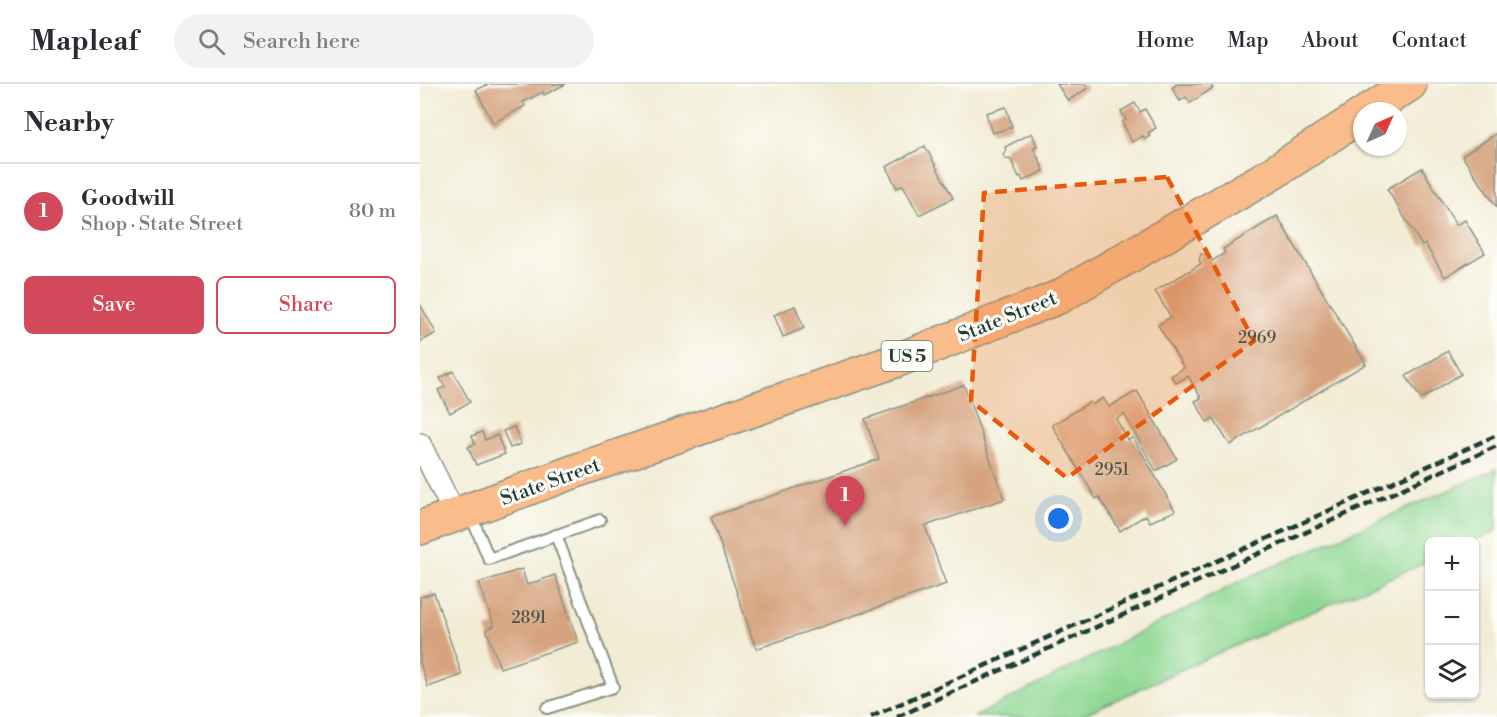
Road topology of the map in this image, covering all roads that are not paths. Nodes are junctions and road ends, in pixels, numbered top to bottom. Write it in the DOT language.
graph roads {
  1 [pos="1410,84"];
  2 [pos="1382,102"];
  3 [pos="1353,121"];
  4 [pos="420,444"];
  5 [pos="462,513"];
  6 [pos="600,520"];
  7 [pos="420,528"];
  8 [pos="556,535"];
  9 [pos="547,708"];
  1 -- 2 [label="main road"];
  3 -- 5 [label="main road, State Street / US 5"];
  4 -- 5 [label="street"];
  5 -- 7 [label="main road, State Street / US 5"];
  5 -- 8 [label="lane"];
  6 -- 8 [label="lane"];
  8 -- 9 [label="lane"];
}
